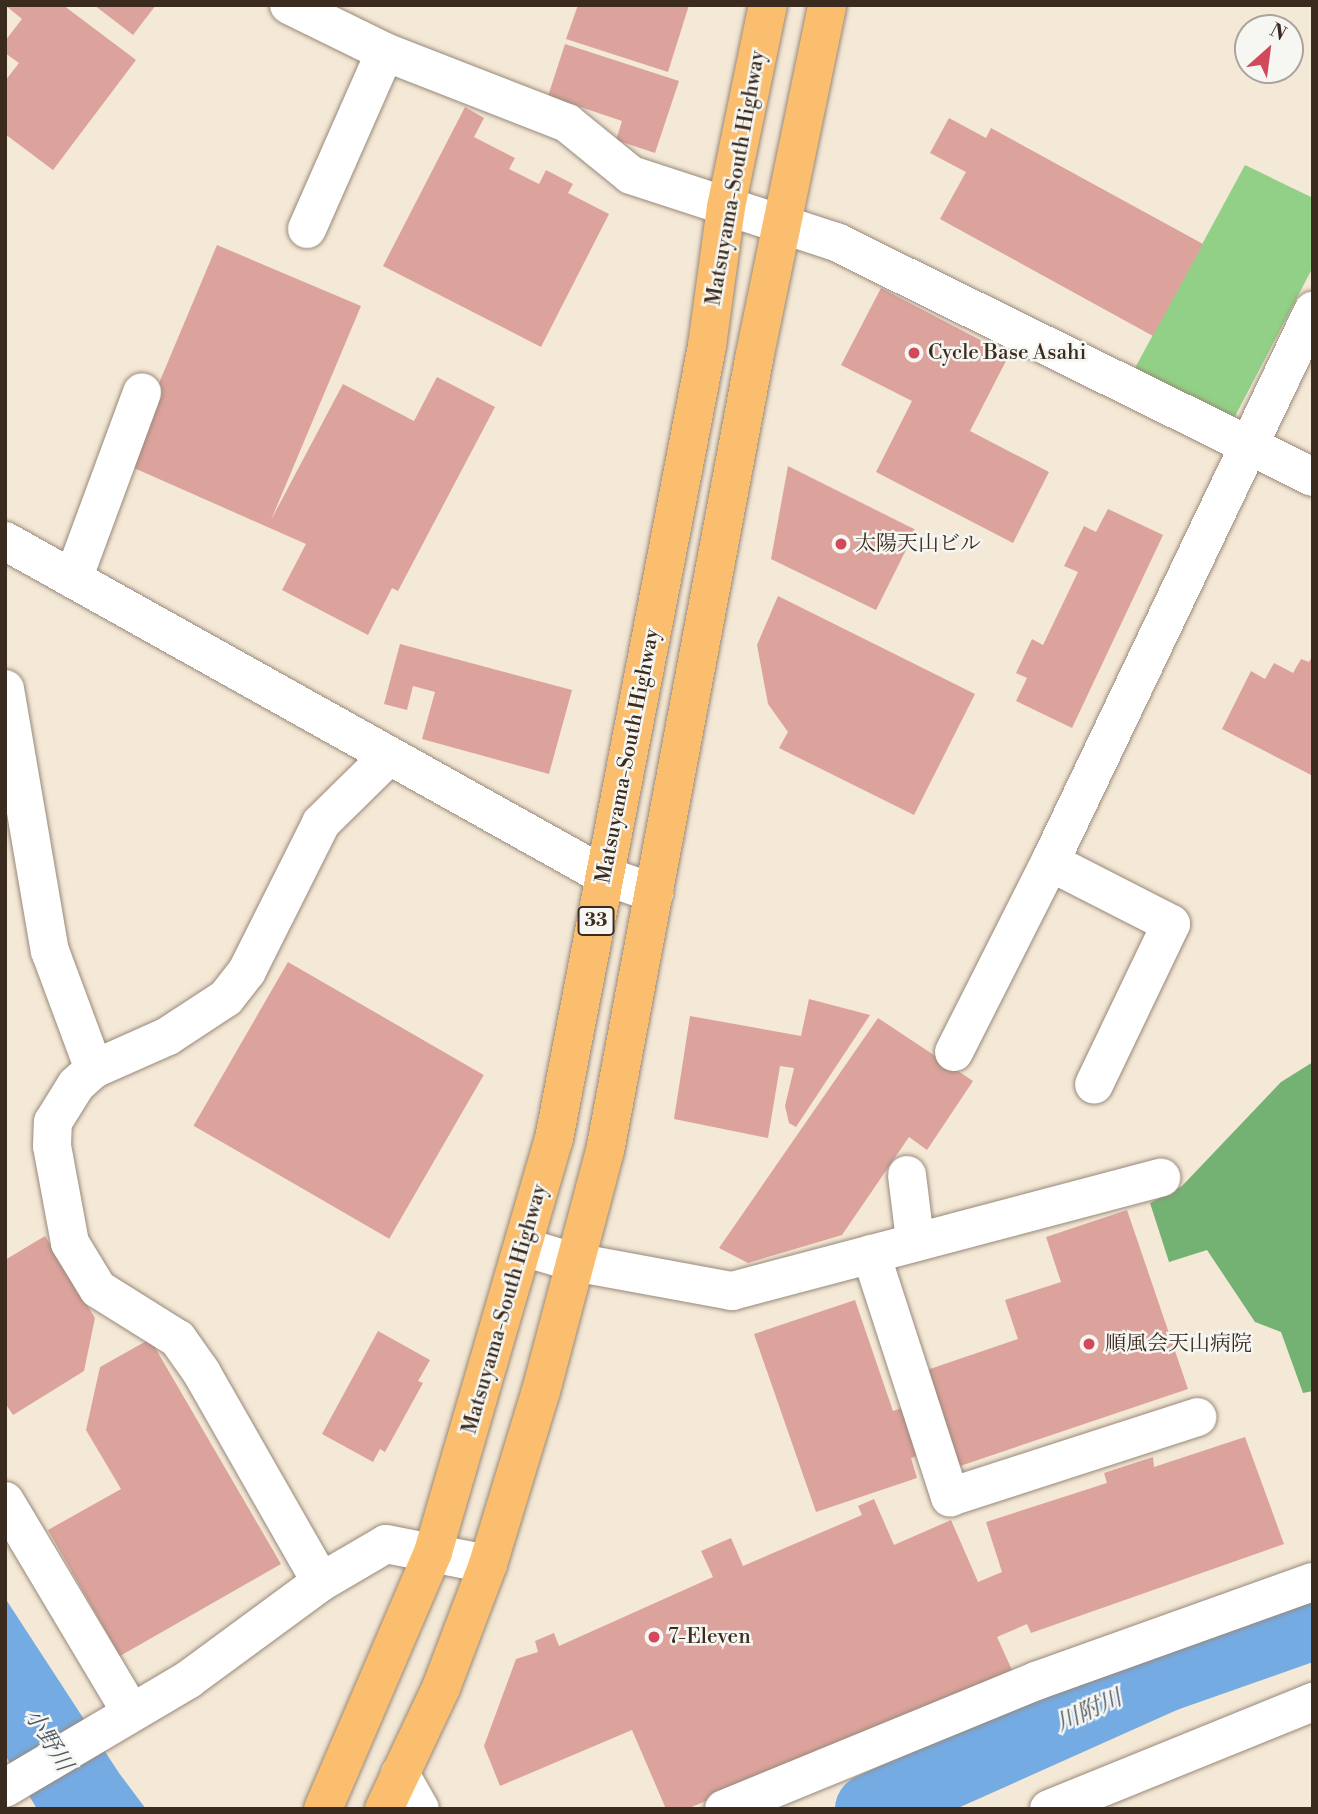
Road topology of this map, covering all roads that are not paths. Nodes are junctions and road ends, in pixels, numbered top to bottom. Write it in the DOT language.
graph roads {
  1 [pos="289,5"];
  2 [pos="768,5"];
  3 [pos="827,5"];
  4 [pos="385,52"];
  5 [pos="726,207"];
  6 [pos="780,225"];
  7 [pos="307,229"];
  8 [pos="1313,311"];
  9 [pos="142,393"];
  10 [pos="1246,447"];
  11 [pos="1313,477"];
  12 [pos="5,541"];
  13 [pos="73,579"];
  14 [pos="5,688"];
  15 [pos="389,755"];
  16 [pos="1050,862"];
  17 [pos="605,876"];
  18 [pos="654,894"];
  19 [pos="954,1052"];
  20 [pos="94,1069"];
  21 [pos="1094,1086"];
  22 [pos="907,1175"];
  23 [pos="1161,1178"];
  24 [pos="915,1240"];
  25 [pos="523,1247"];
  26 [pos="871,1254"];
  27 [pos="574,1262"];
  28 [pos="1197,1417"];
  29 [pos="5,1501"];
  30 [pos="433,1552"];
  31 [pos="488,1564"];
  32 [pos="321,1582"];
  33 [pos="1313,1582"];
  34 [pos="1313,1702"];
  35 [pos="121,1716"];
  36 [pos="400,1774"];
  37 [pos="5,1788"];
  38 [pos="323,1809"];
  39 [pos="384,1809"];
  40 [pos="420,1809"];
  41 [pos="723,1809"];
  42 [pos="1049,1809"];
  1 -- 4 [label="street"];
  2 -- 5 [label="highway, Matsuyama-South Highway / 33"];
  3 -- 6 [label="highway, 33"];
  4 -- 5 [label="street"];
  4 -- 7 [label="street"];
  5 -- 6 [label="street"];
  5 -- 17 [label="highway, Matsuyama-South Highway / 33"];
  6 -- 10 [label="street"];
  6 -- 18 [label="highway, 33"];
  8 -- 10 [label="street"];
  9 -- 13 [label="street"];
  10 -- 11 [label="street"];
  10 -- 16 [label="street"];
  12 -- 13 [label="street"];
  13 -- 15 [label="street"];
  14 -- 20 [label="street"];
  15 -- 17 [label="street"];
  15 -- 20 [label="street"];
  16 -- 19 [label="street"];
  16 -- 21 [label="street"];
  17 -- 18 [label="street"];
  17 -- 25 [label="highway, Matsuyama-South Highway / 33"];
  18 -- 27 [label="highway, 33"];
  20 -- 32 [label="street"];
  22 -- 24 [label="street"];
  23 -- 24 [label="street"];
  24 -- 26 [label="street"];
  25 -- 27 [label="street"];
  25 -- 30 [label="highway, Matsuyama-South Highway / 33"];
  26 -- 27 [label="street"];
  26 -- 28 [label="street"];
  27 -- 31 [label="highway, 33"];
  29 -- 35 [label="street"];
  30 -- 31 [label="street"];
  30 -- 32 [label="street"];
  30 -- 38 [label="highway, Matsuyama-South Highway / 33"];
  31 -- 36 [label="highway, 33"];
  32 -- 35 [label="street"];
  33 -- 41 [label="street"];
  34 -- 42 [label="street"];
  35 -- 37 [label="street"];
  36 -- 39 [label="highway, 33"];
  36 -- 40 [label="street"];
}
